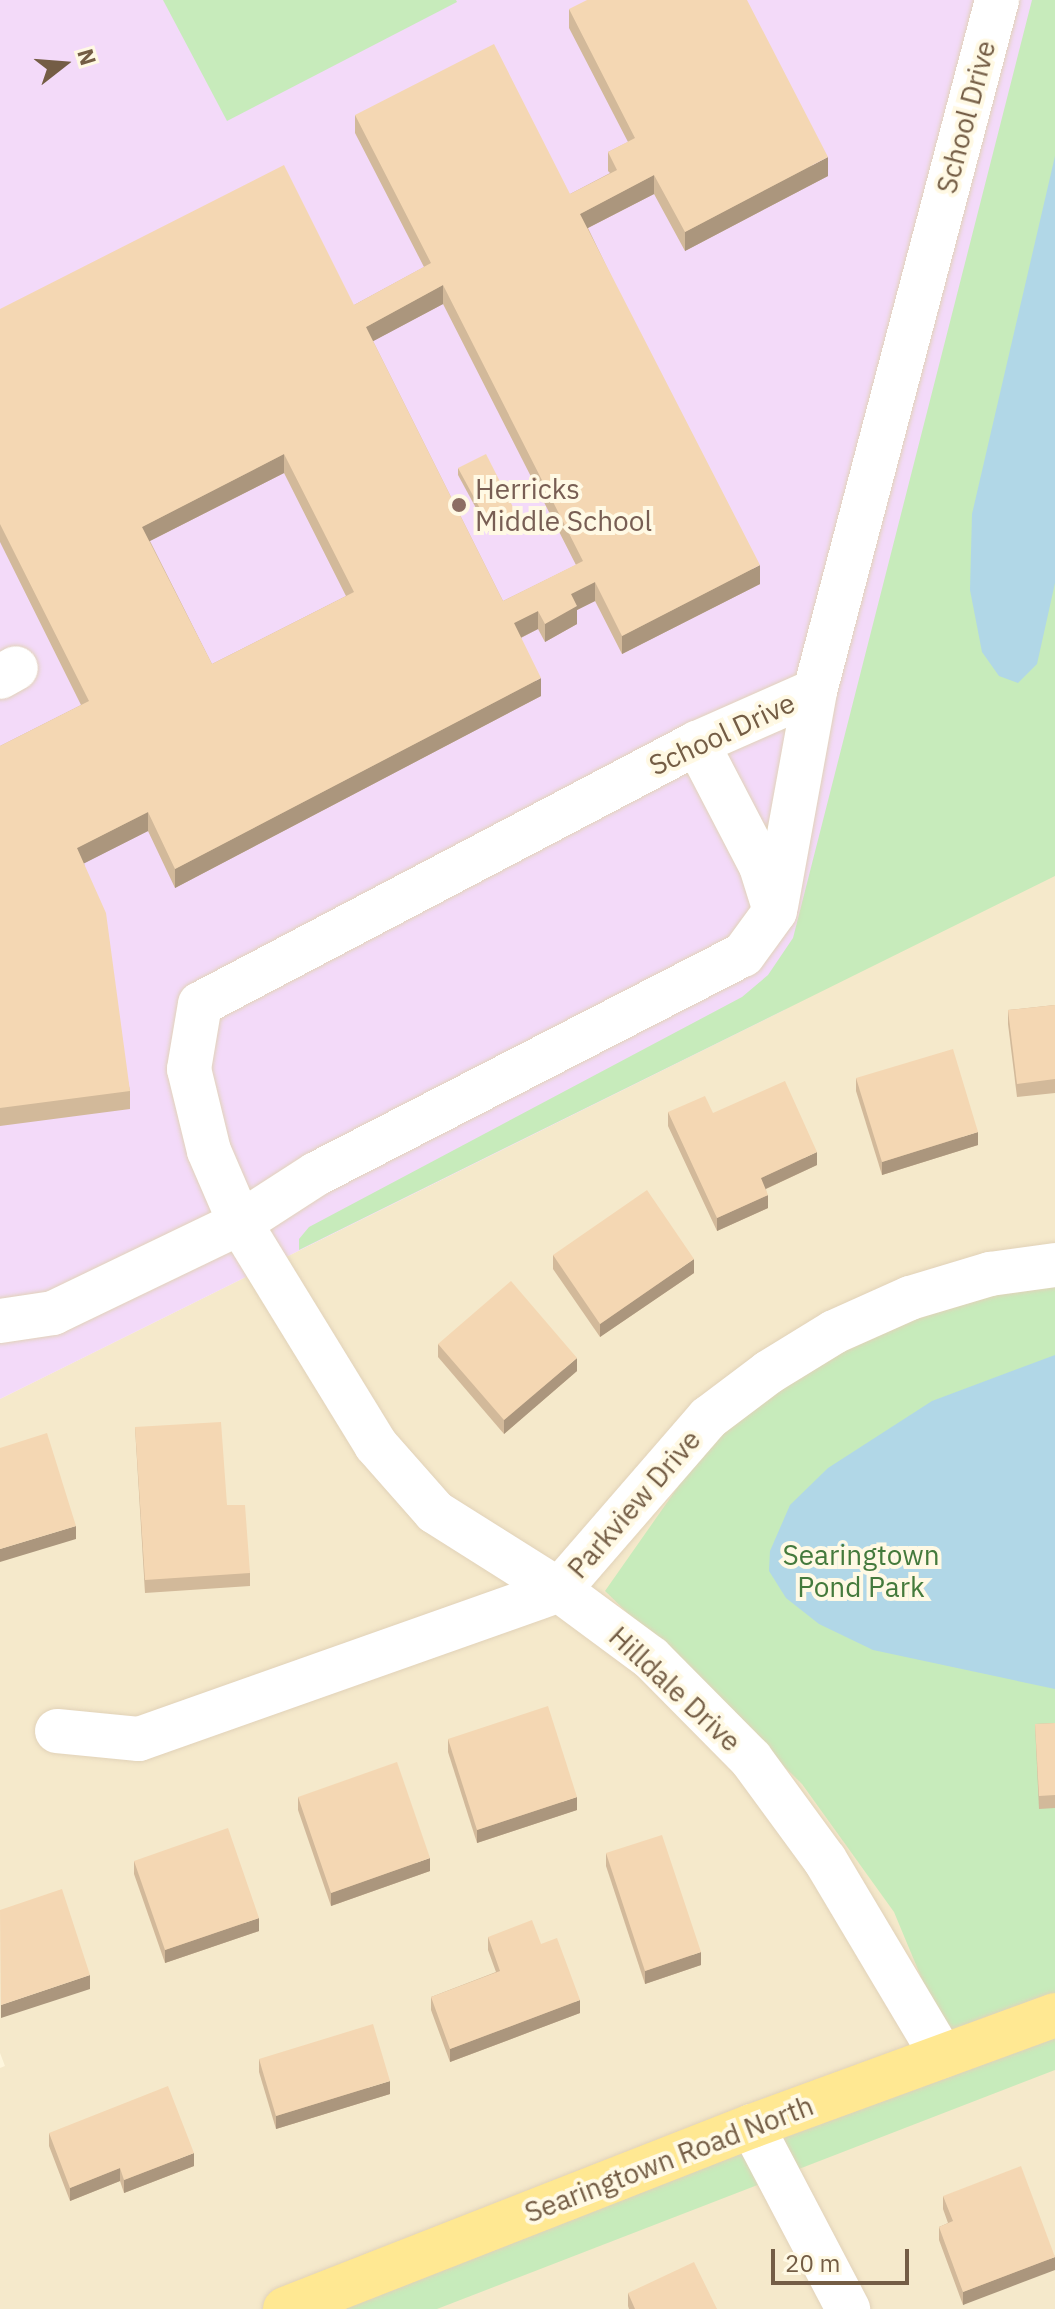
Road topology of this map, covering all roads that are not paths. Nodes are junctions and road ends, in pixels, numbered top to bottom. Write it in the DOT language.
graph roads {
  1 [pos="997,0"];
  2 [pos="815,691"];
  3 [pos="697,743"];
  4 [pos="775,911"];
  5 [pos="240,1223"];
  6 [pos="1055,1265"];
  7 [pos="0,1321"];
  8 [pos="559,1590"];
  9 [pos="57,1731"];
  10 [pos="1055,2015"];
  11 [pos="942,2056"];
  12 [pos="752,2126"];
  13 [pos="285,2309"];
  14 [pos="848,2309"];
  1 -- 2 [label="street, School Drive"];
  2 -- 3 [label="street, School Drive"];
  2 -- 4 [label="street"];
  3 -- 4 [label="street"];
  3 -- 5 [label="street, School Drive"];
  4 -- 5 [label="street"];
  5 -- 7 [label="street"];
  5 -- 8 [label="street, Hilldale Drive"];
  6 -- 8 [label="street, Parkview Drive"];
  8 -- 9 [label="street, Parkview Drive"];
  8 -- 11 [label="street, Hilldale Drive"];
  10 -- 11 [label="main road, Searingtown Road North"];
  11 -- 12 [label="main road, Searingtown Road North"];
  12 -- 13 [label="main road, Searingtown Road North"];
  12 -- 14 [label="street"];
}
